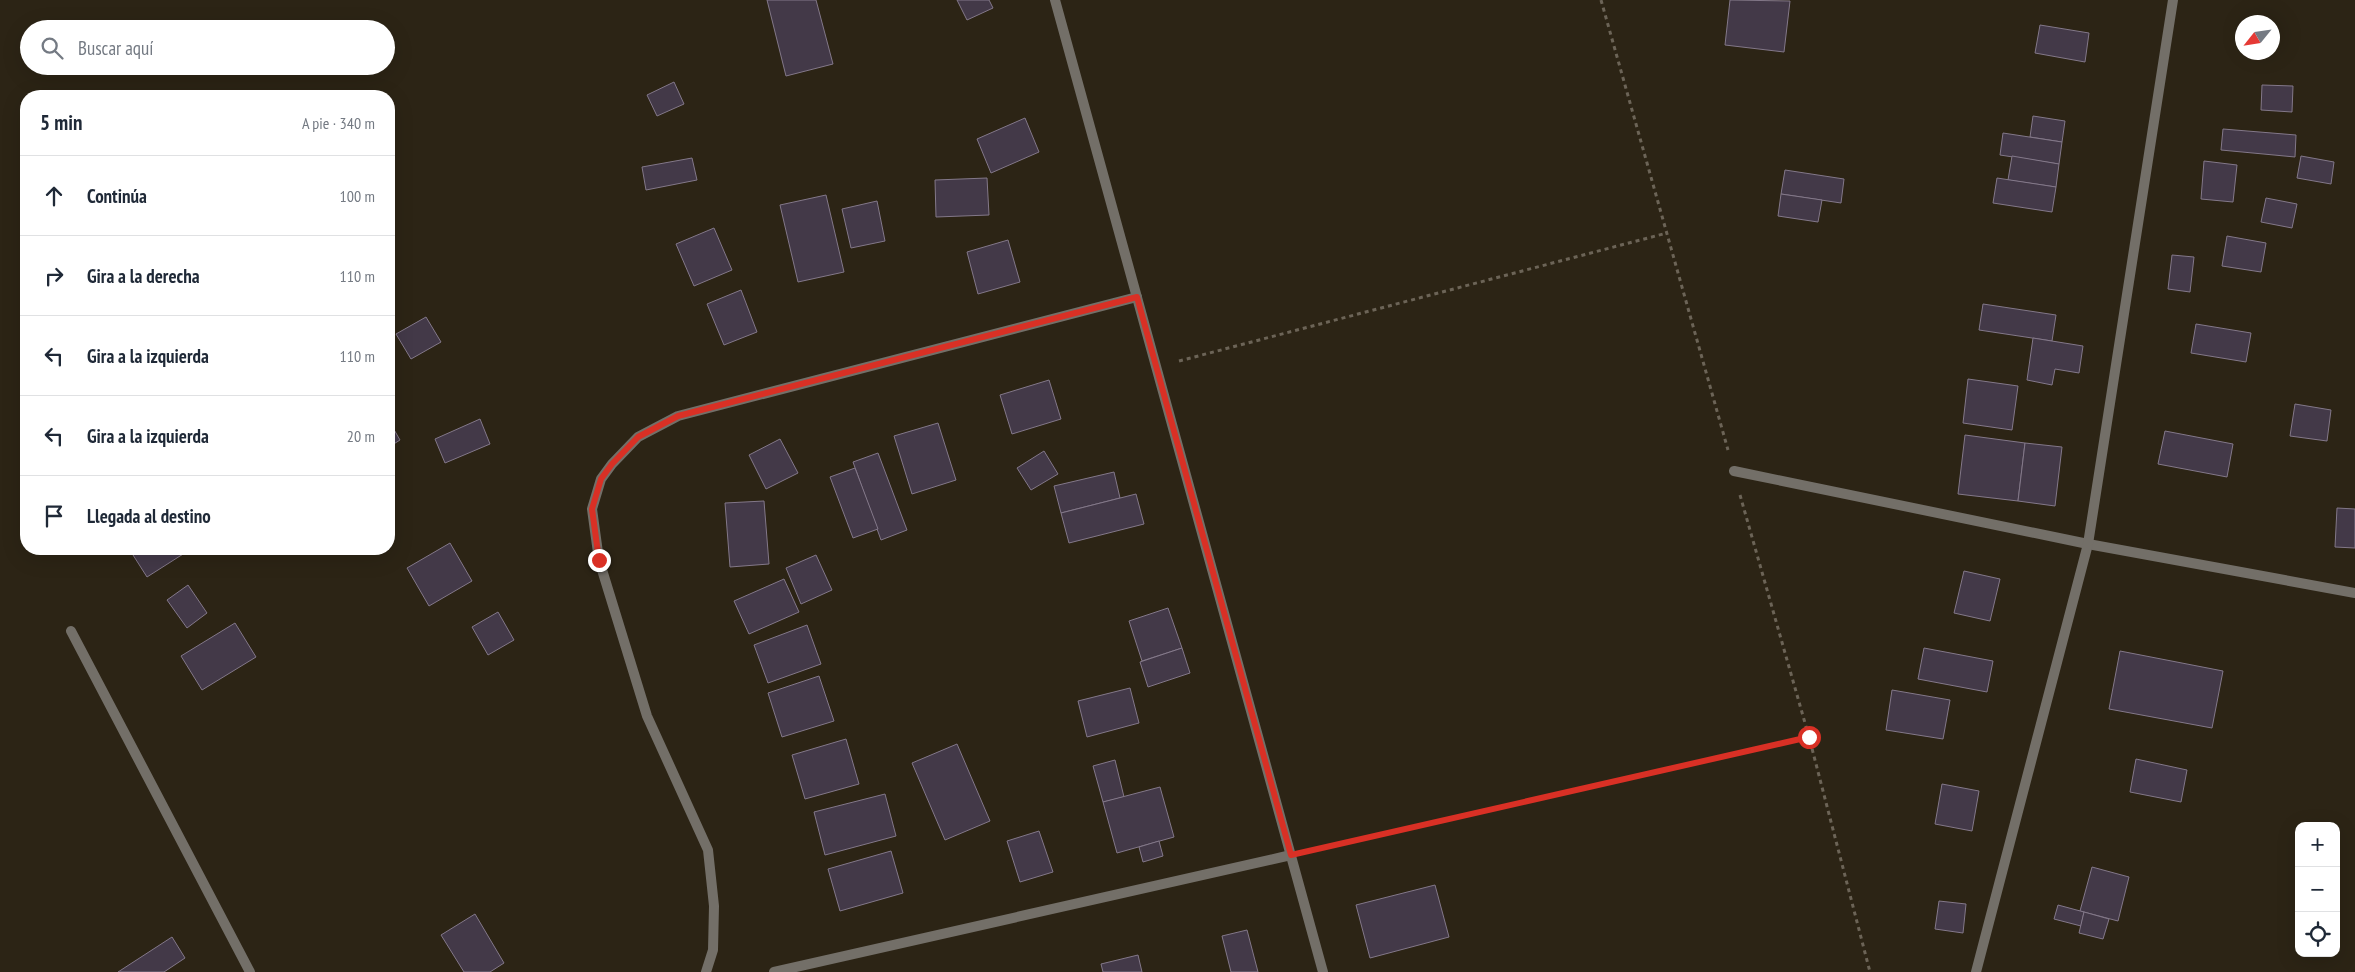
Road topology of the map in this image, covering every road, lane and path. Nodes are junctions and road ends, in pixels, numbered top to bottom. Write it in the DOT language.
graph roads {
  1 [pos="1055,0"];
  2 [pos="2173,0"];
  3 [pos="1667,233"];
  4 [pos="1137,297"];
  5 [pos="1156,367"];
  6 [pos="1734,471"];
  7 [pos="2088,544"];
  8 [pos="2355,593"];
  9 [pos="71,631"];
  10 [pos="1809,737"];
  11 [pos="1291,855"];
  12 [pos="250,972"];
  13 [pos="706,972"];
  14 [pos="774,972"];
  15 [pos="1323,972"];
  16 [pos="1976,972"];
  1 -- 4 [label="street"];
  2 -- 7 [label="street"];
  3 -- 5 [label="path"];
  4 -- 5 [label="street"];
  4 -- 13 [label="street"];
  5 -- 11 [label="street"];
  6 -- 7 [label="street"];
  7 -- 8 [label="street"];
  7 -- 16 [label="street"];
  9 -- 12 [label="street"];
  10 -- 11 [label="path"];
  11 -- 14 [label="street"];
  11 -- 15 [label="street"];
}
